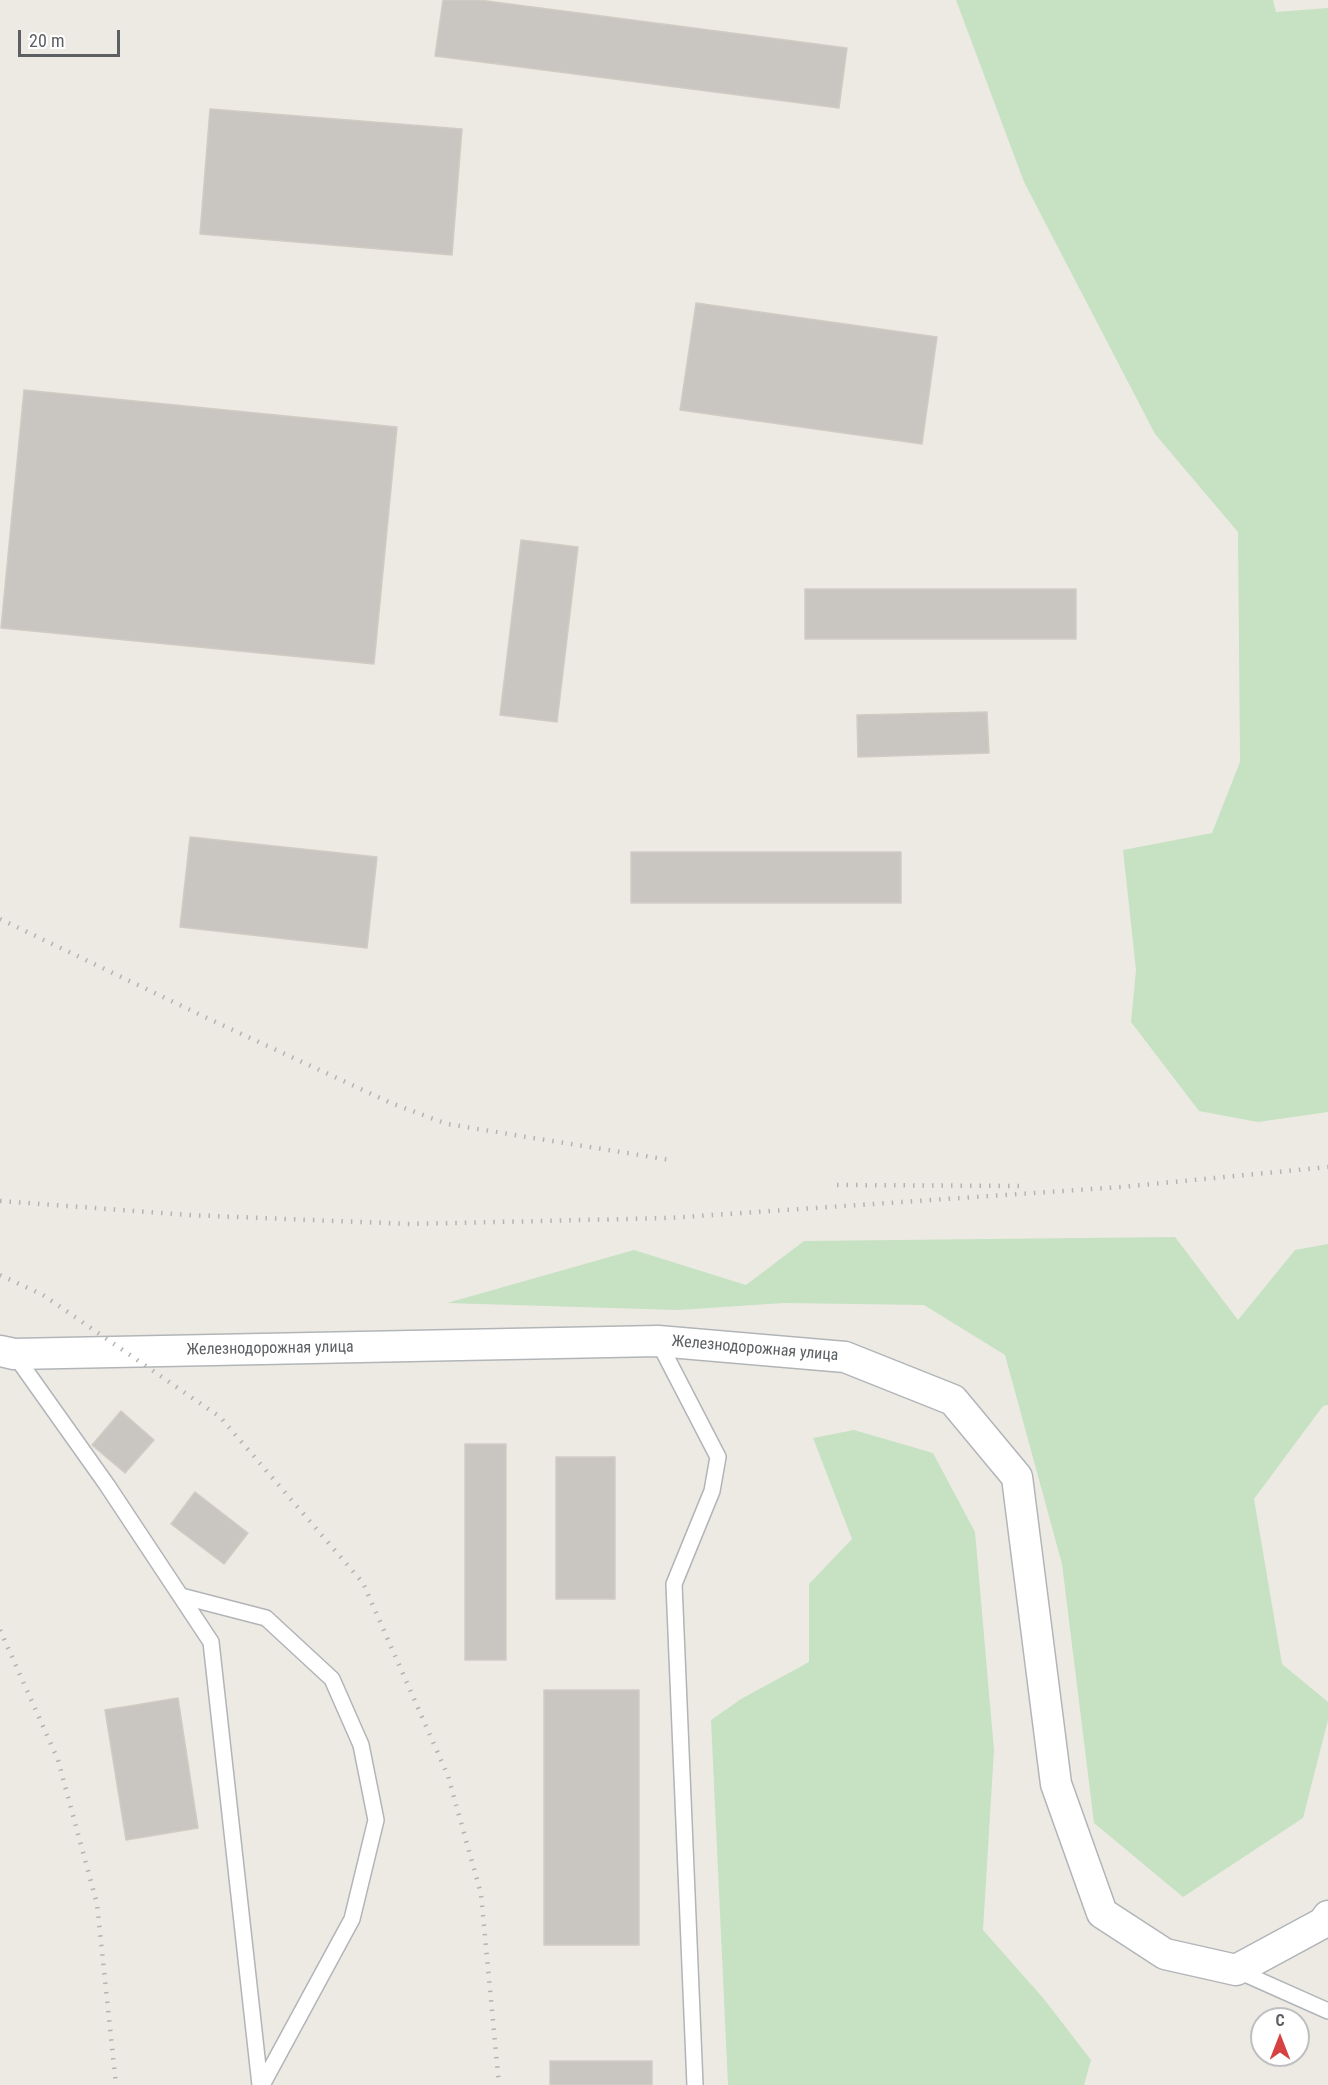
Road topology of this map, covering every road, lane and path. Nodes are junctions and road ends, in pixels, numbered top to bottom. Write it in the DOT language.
graph roads {
  1 [pos="658,1341"];
  2 [pos="7,1353"];
  3 [pos="181,1596"];
  4 [pos="1328,1916"];
  5 [pos="1236,1970"];
  6 [pos="1328,2011"];
  7 [pos="261,2085"];
  8 [pos="695,2085"];
  1 -- 2 [label="street, Железнодорожная улица"];
  1 -- 5 [label="street, Железнодорожная улица"];
  1 -- 8 [label="lane"];
  2 -- 3 [label="lane"];
  3 -- 7 [label="lane"];
  3 -- 7 [label="lane"];
  4 -- 5 [label="street"];
  5 -- 6 [label="lane"];
}
